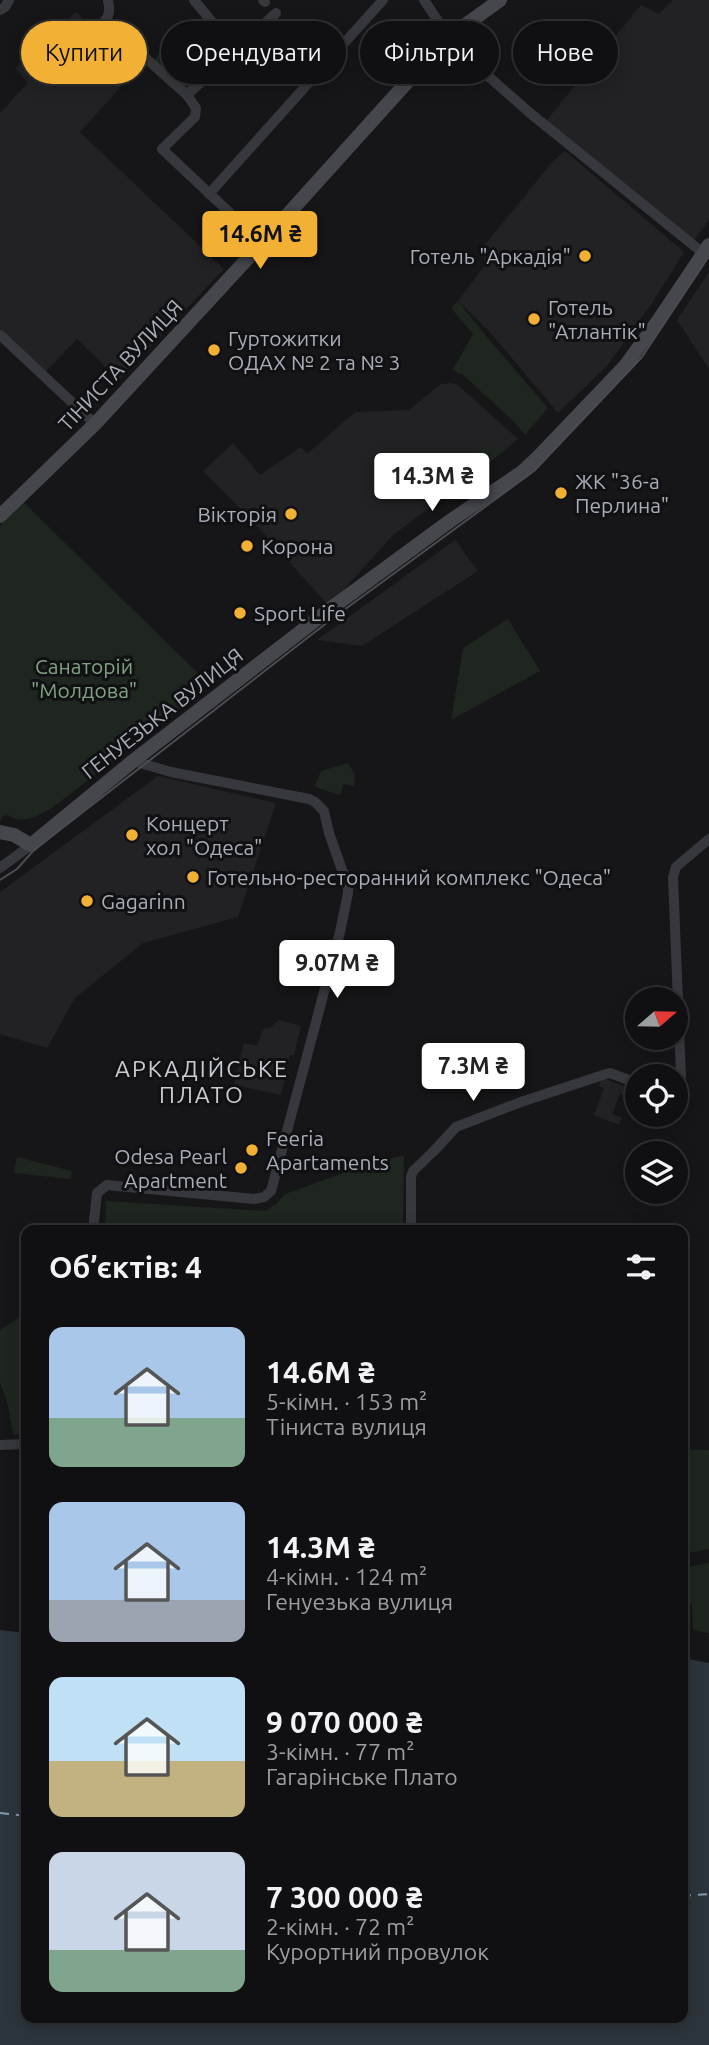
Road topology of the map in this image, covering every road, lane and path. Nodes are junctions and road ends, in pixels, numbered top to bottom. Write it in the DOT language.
graph roads {
  1 [pos="9,0"];
  2 [pos="108,0"];
  3 [pos="194,0"];
  4 [pos="383,0"];
  5 [pos="424,0"];
  6 [pos="500,0"];
  7 [pos="0,10"];
  8 [pos="276,13"];
  9 [pos="211,21"];
  10 [pos="267,21"];
  11 [pos="437,21"];
  12 [pos="469,21"];
  13 [pos="199,84"];
  14 [pos="405,84"];
  15 [pos="498,84"];
  16 [pos="187,95"];
  17 [pos="209,194"];
  18 [pos="262,243"];
  19 [pos="706,249"];
  20 [pos="0,335"];
  21 [pos="95,425"];
  22 [pos="0,516"];
  23 [pos="133,761"];
  24 [pos="0,832"];
  25 [pos="709,839"];
  26 [pos="31,845"];
  27 [pos="0,868"];
  28 [pos="678,1064"];
  29 [pos="625,1079"];
  30 [pos="94,1225"];
  31 [pos="411,1225"];
  32 [pos="21,1444"];
  33 [pos="0,1446"];
  1 -- 7 [label="street"];
  2 -- 16 [label="street"];
  3 -- 9 [label="street"];
  4 -- 17 [label="street"];
  5 -- 11 [label="street"];
  6 -- 12 [label="main road, ТІНИСТА ВУЛИЦЯ"];
  8 -- 10 [label="street"];
  13 -- 16 [label="street"];
  14 -- 18 [label="main road, ТІНИСТА ВУЛИЦЯ"];
  15 -- 19 [label="street"];
  16 -- 17 [label="street"];
  17 -- 18 [label="street"];
  18 -- 21 [label="main road, ТІНИСТА ВУЛИЦЯ"];
  19 -- 23 [label="main road, ГЕНУЕЗЬКА ВУЛИЦЯ"];
  20 -- 21 [label="street"];
  21 -- 22 [label="main road, ТІНИСТА ВУЛИЦЯ"];
  23 -- 26 [label="main road, ГЕНУЕЗЬКА ВУЛИЦЯ"];
  23 -- 30 [label="street"];
  24 -- 26 [label="main road"];
  25 -- 28 [label="street"];
  26 -- 27 [label="street, ГЕНУЕЗЬКА ВУЛИЦЯ"];
  29 -- 31 [label="street"];
  32 -- 33 [label="street"];
}
